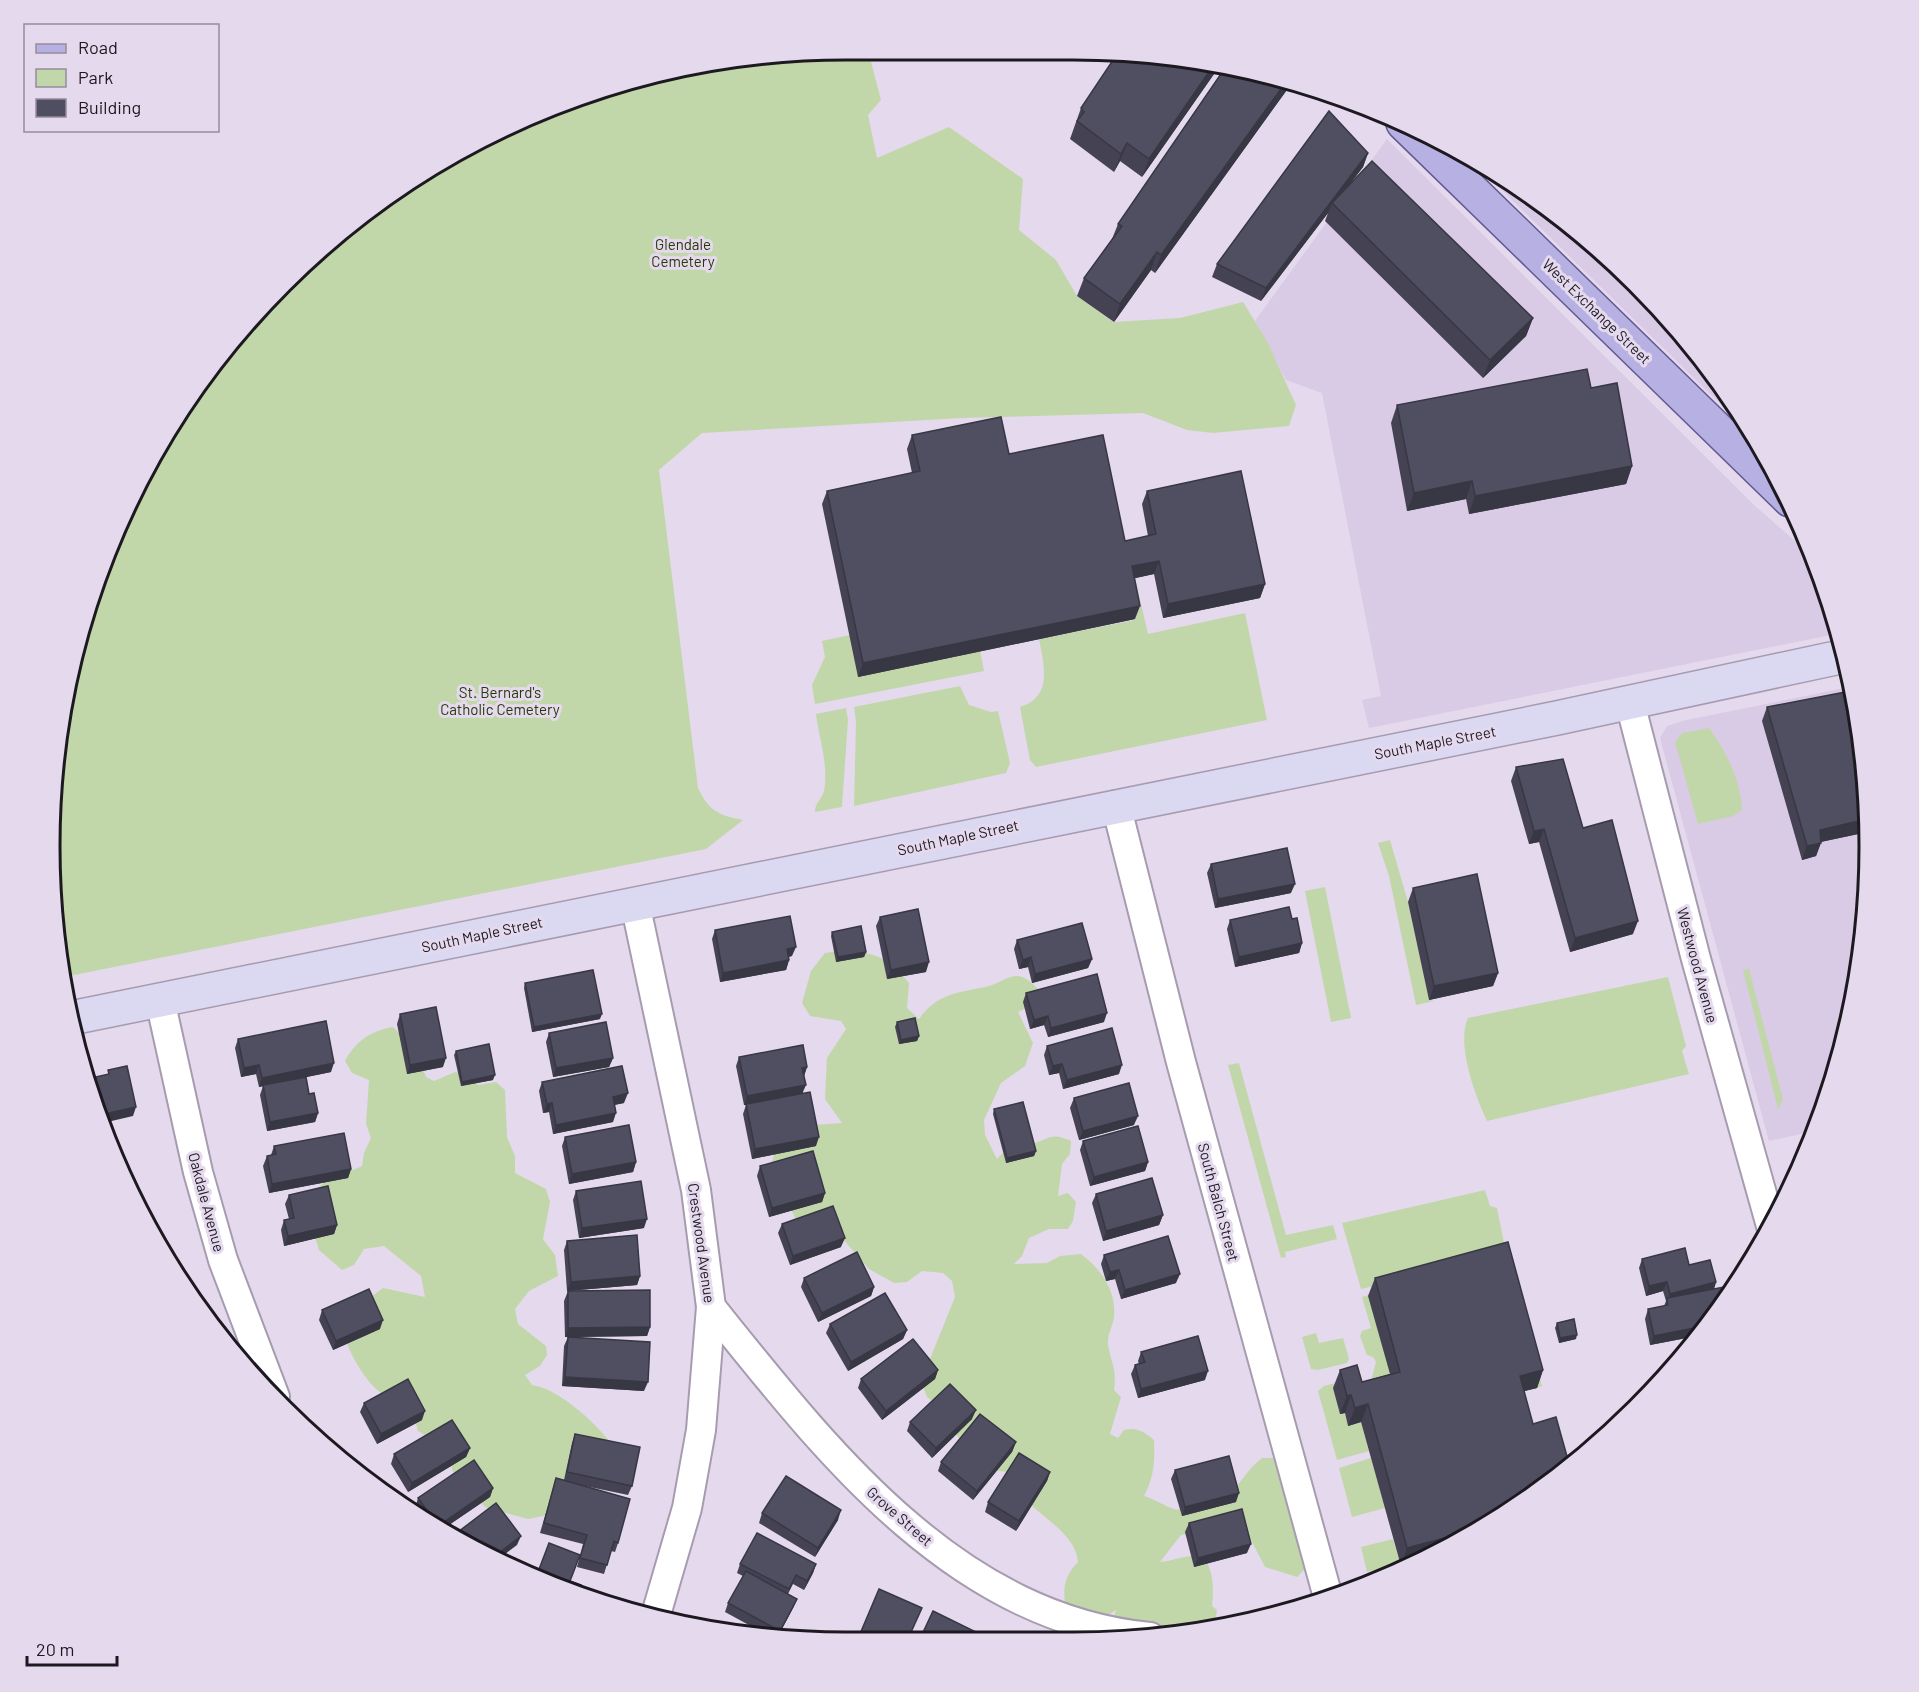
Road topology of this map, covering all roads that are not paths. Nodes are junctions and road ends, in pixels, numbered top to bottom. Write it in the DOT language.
graph roads {
  1 [pos="1422,142"];
  2 [pos="1767,478"];
  3 [pos="1836,658"];
  4 [pos="1630,703"];
  5 [pos="1116,805"];
  6 [pos="635,903"];
  7 [pos="160,1000"];
  8 [pos="79,1016"];
  9 [pos="1768,1214"];
  10 [pos="711,1307"];
  11 [pos="268,1378"];
  12 [pos="1326,1590"];
  13 [pos="658,1609"];
  14 [pos="1107,1631"];
  1 -- 2 [label="main road, West Exchange Street"];
  3 -- 4 [label="main road, South Maple Street"];
  4 -- 5 [label="main road, South Maple Street"];
  4 -- 9 [label="street, Westwood Avenue"];
  5 -- 6 [label="main road, South Maple Street"];
  5 -- 12 [label="street, South Balch Street"];
  6 -- 7 [label="main road, South Maple Street"];
  6 -- 10 [label="street, Crestwood Avenue"];
  7 -- 8 [label="main road, South Maple Street"];
  7 -- 11 [label="street, Oakdale Avenue"];
  10 -- 13 [label="street, Crestwood Avenue"];
  10 -- 14 [label="street, Grove Street"];
}
